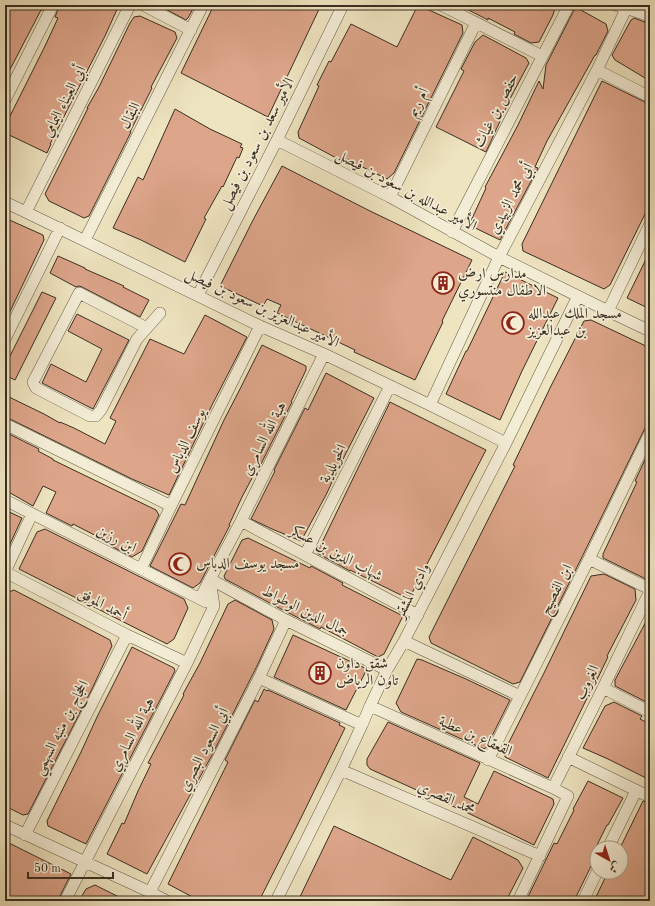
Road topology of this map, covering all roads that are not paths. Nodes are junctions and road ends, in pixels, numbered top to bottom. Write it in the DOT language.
graph roads {
  1 [pos="53,5"];
  2 [pos="130,5"];
  3 [pos="143,5"];
  4 [pos="203,5"];
  5 [pos="343,5"];
  6 [pos="441,5"];
  7 [pos="569,5"];
  8 [pos="615,5"];
  9 [pos="626,9"];
  10 [pos="648,12"];
  11 [pos="476,23"];
  12 [pos="191,30"];
  13 [pos="542,56"];
  14 [pos="597,70"];
  15 [pos="650,97"];
  16 [pos="5,100"];
  17 [pos="277,140"];
  18 [pos="390,197"];
  19 [pos="5,202"];
  20 [pos="26,212"];
  21 [pos="650,224"];
  22 [pos="60,228"];
  23 [pos="452,232"];
  24 [pos="85,240"];
  25 [pos="499,257"];
  26 [pos="198,295"];
  27 [pos="578,296"];
  28 [pos="608,312"];
  29 [pos="160,313"];
  30 [pos="260,326"];
  31 [pos="147,328"];
  32 [pos="650,331"];
  33 [pos="5,339"];
  34 [pos="324,354"];
  35 [pos="390,386"];
  36 [pos="430,405"];
  37 [pos="5,424"];
  38 [pos="650,433"];
  39 [pos="506,444"];
  40 [pos="5,500"];
  41 [pos="171,506"];
  42 [pos="32,514"];
  43 [pos="241,521"];
  44 [pos="305,555"];
  45 [pos="590,559"];
  46 [pos="141,569"];
  47 [pos="5,572"];
  48 [pos="210,579"];
  49 [pos="650,590"];
  50 [pos="200,598"];
  51 [pos="214,606"];
  52 [pos="418,615"];
  53 [pos="286,620"];
  54 [pos="127,635"];
  55 [pos="404,641"];
  56 [pos="187,663"];
  57 [pos="387,670"];
  58 [pos="259,678"];
  59 [pos="603,688"];
  60 [pos="520,696"];
  61 [pos="370,706"];
  62 [pos="650,712"];
  63 [pos="362,725"];
  64 [pos="568,757"];
  65 [pos="488,760"];
  66 [pos="341,770"];
  67 [pos="553,788"];
  68 [pos="636,791"];
  69 [pos="650,797"];
  70 [pos="5,825"];
  71 [pos="25,835"];
  72 [pos="612,840"];
  73 [pos="540,856"];
  74 [pos="85,863"];
  75 [pos="593,880"];
  76 [pos="150,892"];
  77 [pos="65,901"];
  78 [pos="167,901"];
  79 [pos="276,901"];
  80 [pos="518,901"];
  81 [pos="583,901"];
  1 -- 16 [label="street"];
  2 -- 20 [label="street, أبي العيناء اليمامي"];
  3 -- 12 [label="street"];
  4 -- 12 [label="street, البقال"];
  5 -- 17 [label="street, الأمير سعد بن سعود بن فيصل"];
  6 -- 11 [label="street"];
  7 -- 13 [label="street, حفص بن غياث"];
  8 -- 9 [label="street"];
  9 -- 10 [label="street"];
  9 -- 14 [label="street, أبي محمد الزبيدي"];
  11 -- 13 [label="street"];
  11 -- 18 [label="street, أم ريم"];
  12 -- 24 [label="street, البقال"];
  13 -- 23 [label="street, حفص بن غياث"];
  14 -- 15 [label="street"];
  14 -- 25 [label="street, أبي محمد الزبيدي"];
  17 -- 18 [label="street, الأمير عبدالله بن سعود بن فيصل"];
  17 -- 26 [label="street, الأمير سعد بن سعود بن فيصل"];
  18 -- 23 [label="street, الأمير عبدالله بن سعود بن فيصل"];
  19 -- 20 [label="street, الأمير عبدالعزيز بن سعود بن فيصل"];
  20 -- 22 [label="street, الأمير عبدالعزيز بن سعود بن فيصل"];
  21 -- 28 [label="street"];
  22 -- 24 [label="street, الأمير عبدالعزيز بن سعود بن فيصل"];
  22 -- 33 [label="street"];
  23 -- 25 [label="street, الأمير عبدالله بن سعود بن فيصل"];
  24 -- 26 [label="street, الأمير عبدالعزيز بن سعود بن فيصل"];
  25 -- 27 [label="street, الأمير عبدالله بن سعود بن فيصل"];
  25 -- 36 [label="street, أبي محمد الزبيدي"];
  26 -- 30 [label="street, الأمير عبدالعزيز بن سعود بن فيصل"];
  27 -- 28 [label="street, الأمير عبدالله بن سعود بن فيصل"];
  27 -- 39 [label="street, وادي المشقر"];
  28 -- 32 [label="street, الأمير عبدالله بن سعود بن فيصل"];
  29 -- 31 [label="street"];
  30 -- 34 [label="street, الأمير عبدالعزيز بن سعود بن فيصل"];
  30 -- 41 [label="street, يوسف الدباس"];
  31 -- 31 [label="street"];
  34 -- 35 [label="street, الأمير عبدالعزيز بن سعود بن فيصل"];
  34 -- 43 [label="street, هبة الله السامري"];
  35 -- 36 [label="street, الأمير عبدالعزيز بن سعود بن فيصل"];
  35 -- 44 [label="street, الخويلدية"];
  36 -- 39 [label="street, الأمير عبدالعزيز بن سعود بن فيصل"];
  37 -- 41 [label="street"];
  38 -- 45 [label="street, ابن الفصيح"];
  39 -- 52 [label="street, وادي المشقر"];
  40 -- 42 [label="street, ابن رزين"];
  41 -- 46 [label="street, يوسف الدباس"];
  42 -- 46 [label="street, ابن رزين"];
  42 -- 47 [label="street"];
  43 -- 44 [label="street, شهاب الدين بن عسكر"];
  43 -- 48 [label="street, هبة الله السامري"];
  44 -- 52 [label="street, شهاب الدين بن عسكر"];
  45 -- 49 [label="street"];
  45 -- 60 [label="street, ابن الفصيح"];
  46 -- 50 [label="street, ابن رزين"];
  47 -- 54 [label="street, أحمد الموفق"];
  48 -- 50 [label="street, هبة الله السامري"];
  48 -- 51 [label="street"];
  48 -- 53 [label="street, جمال الدين الوطواط"];
  49 -- 59 [label="street, الغروب"];
  50 -- 51 [label="street, ابن رزين"];
  51 -- 56 [label="street, هبة الله السامري"];
  52 -- 55 [label="street, وادي المشقر"];
  53 -- 57 [label="street, جمال الدين الوطواط"];
  53 -- 58 [label="street, أبي السعود البصري"];
  54 -- 56 [label="street, أحمد الموفق"];
  54 -- 71 [label="street, الحجاج بن منبه السهمي"];
  55 -- 57 [label="street, وادي المشقر"];
  55 -- 60 [label="street"];
  56 -- 74 [label="street, هبة الله السامري"];
  57 -- 61 [label="street, وادي المشقر"];
  58 -- 63 [label="street"];
  58 -- 76 [label="street, أبي السعود البصري"];
  59 -- 62 [label="street"];
  59 -- 64 [label="street, الغروب"];
  60 -- 65 [label="street, ابن الفصيح"];
  61 -- 63 [label="street, وادي المشقر"];
  61 -- 65 [label="street, القعقاع بن عطية"];
  63 -- 66 [label="street, وادي المشقر"];
  64 -- 67 [label="street, الغروب"];
  64 -- 68 [label="street"];
  65 -- 67 [label="street, القعقاع بن عطية"];
  66 -- 73 [label="street, محمد القصري"];
  66 -- 79 [label="street, وادي المشقر"];
  67 -- 73 [label="street, القعقاع بن عطية"];
  68 -- 69 [label="street"];
  68 -- 72 [label="street"];
  70 -- 71 [label="street"];
  71 -- 74 [label="street"];
  73 -- 80 [label="street"];
  74 -- 76 [label="street"];
  74 -- 77 [label="street, هبة الله السامري"];
  75 -- 81 [label="street"];
  76 -- 78 [label="street"];
}
